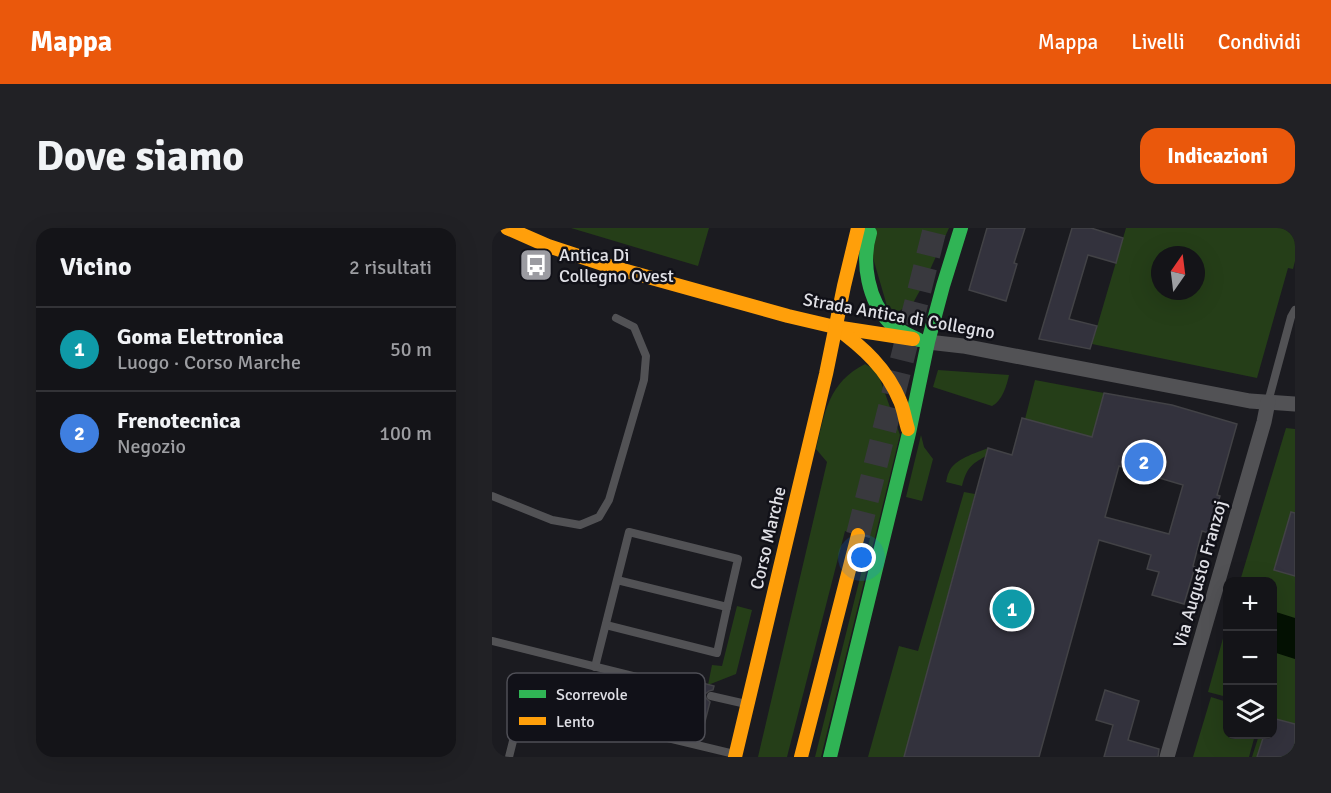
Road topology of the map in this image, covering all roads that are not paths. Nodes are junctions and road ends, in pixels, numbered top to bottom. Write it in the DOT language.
graph roads {
  1 [pos="507,228"];
  2 [pos="858,228"];
  3 [pos="871,228"];
  4 [pos="961,228"];
  5 [pos="1295,310"];
  6 [pos="616,318"];
  7 [pos="835,327"];
  8 [pos="923,341"];
  9 [pos="1268,402"];
  10 [pos="1295,405"];
  11 [pos="909,433"];
  12 [pos="492,496"];
  13 [pos="858,534"];
  14 [pos="617,580"];
  15 [pos="727,607"];
  16 [pos="606,625"];
  17 [pos="492,641"];
  18 [pos="595,667"];
  19 [pos="620,673"];
  20 [pos="711,696"];
  21 [pos="747,704"];
  22 [pos="513,742"];
  23 [pos="679,742"];
  24 [pos="735,756"];
  25 [pos="509,757"];
  26 [pos="801,757"];
  27 [pos="830,757"];
  28 [pos="1167,757"];
  1 -- 7 [label="main road, Strada Antica di Collegno"];
  2 -- 7 [label="main road, Corso Marche"];
  3 -- 8 [label="main road"];
  4 -- 8 [label="main road"];
  5 -- 9 [label="lane"];
  6 -- 12 [label="lane"];
  7 -- 8 [label="main road, Strada Antica di Collegno"];
  7 -- 11 [label="main road"];
  7 -- 21 [label="main road, Corso Marche"];
  8 -- 9 [label="street, Strada Antica di Collegno"];
  8 -- 11 [label="main road"];
  9 -- 10 [label="street, Strada Antica di Collegno"];
  9 -- 28 [label="street, Via Augusto Franzoj"];
  11 -- 27 [label="main road"];
  13 -- 26 [label="main road"];
  14 -- 15 [label="lane"];
  14 -- 15 [label="lane"];
  14 -- 16 [label="lane"];
  15 -- 16 [label="lane"];
  16 -- 18 [label="lane"];
  17 -- 18 [label="lane"];
  18 -- 19 [label="lane"];
  20 -- 21 [label="lane"];
  21 -- 24 [label="main road, Corso Marche"];
  22 -- 25 [label="lane"];
  23 -- 24 [label="lane"];
}
